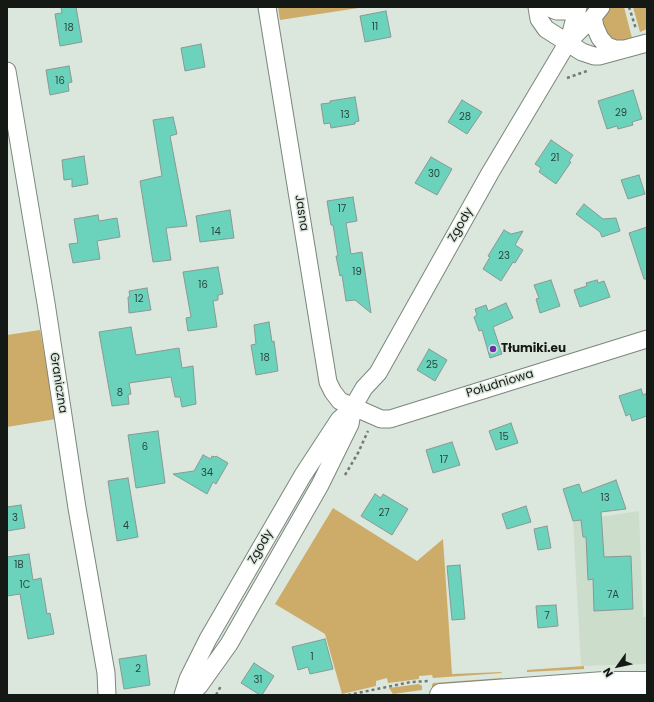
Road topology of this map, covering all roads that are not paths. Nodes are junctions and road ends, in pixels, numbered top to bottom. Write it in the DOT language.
graph roads {
  1 [pos="267,7"];
  2 [pos="537,7"];
  3 [pos="547,7"];
  4 [pos="578,7"];
  5 [pos="597,12"];
  6 [pos="568,42"];
  7 [pos="639,46"];
  8 [pos="7,71"];
  9 [pos="647,339"];
  10 [pos="353,408"];
  11 [pos="647,683"];
  12 [pos="107,695"];
  13 [pos="183,695"];
  14 [pos="189,695"];
  15 [pos="449,695"];
  1 -- 10 [label="street, Jasna"];
  2 -- 6 [label="street"];
  3 -- 4 [label="street"];
  4 -- 6 [label="street"];
  5 -- 6 [label="street"];
  5 -- 7 [label="street"];
  6 -- 7 [label="street"];
  6 -- 10 [label="street, Zgody"];
  8 -- 12 [label="street, Graniczna"];
  9 -- 10 [label="street, Południowa"];
  10 -- 13 [label="street, Zgody"];
  10 -- 14 [label="street, Zgody"];
  11 -- 15 [label="street"];
}
